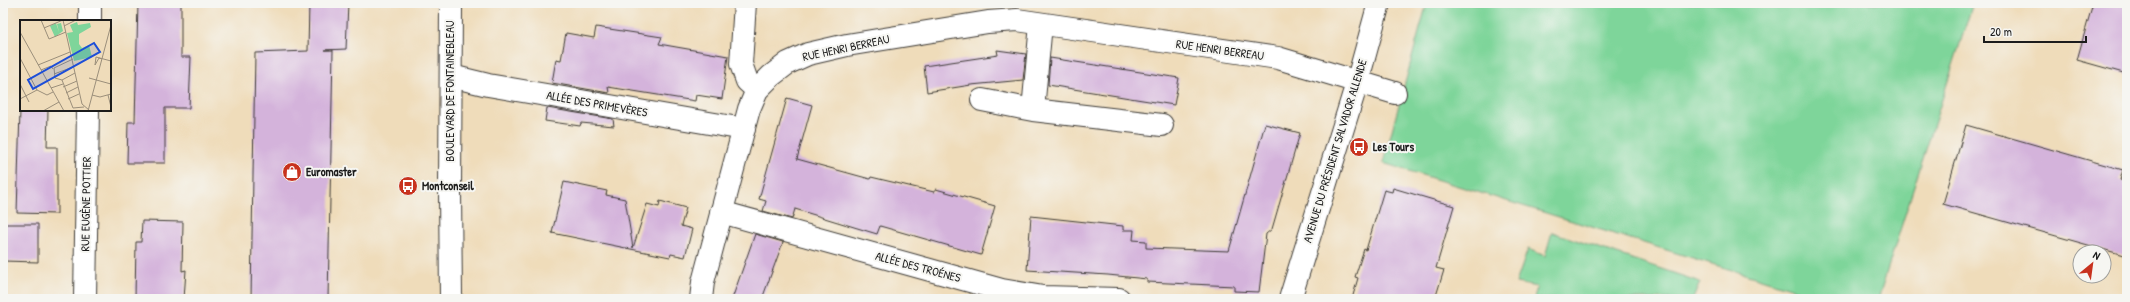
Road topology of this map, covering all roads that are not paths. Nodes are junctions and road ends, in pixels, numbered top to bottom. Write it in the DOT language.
graph roads {
  1 [pos="90,3"];
  2 [pos="451,3"];
  3 [pos="745,3"];
  4 [pos="1379,3"];
  5 [pos="90,20"];
  6 [pos="1041,24"];
  7 [pos="451,76"];
  8 [pos="1357,82"];
  9 [pos="757,90"];
  10 [pos="1395,93"];
  11 [pos="982,100"];
  12 [pos="1033,110"];
  13 [pos="88,111"];
  14 [pos="1162,125"];
  15 [pos="744,129"];
  16 [pos="721,212"];
  17 [pos="84,299"];
  18 [pos="451,299"];
  19 [pos="701,299"];
  20 [pos="1119,299"];
  21 [pos="1290,299"];
  1 -- 5 [label="street"];
  2 -- 7 [label="street, BOULEVARD DE FONTAINEBLEAU"];
  3 -- 9 [label="street"];
  4 -- 8 [label="street, AVENUE DU PRÉSIDENT SALVADOR ALLENDE"];
  6 -- 8 [label="street, RUE HENRI BERREAU"];
  6 -- 9 [label="street, RUE HENRI BERREAU"];
  6 -- 12 [label="street"];
  7 -- 15 [label="street, ALLÉE DES PRIMEVÈRES"];
  7 -- 18 [label="street, BOULEVARD DE FONTAINEBLEAU"];
  8 -- 10 [label="street, RUE HENRI BERREAU"];
  8 -- 21 [label="street, AVENUE DU PRÉSIDENT SALVADOR ALLENDE"];
  9 -- 15 [label="street"];
  11 -- 12 [label="street"];
  12 -- 14 [label="street"];
  13 -- 17 [label="street, RUE EUGÈNE POTTIER"];
  15 -- 16 [label="street"];
  16 -- 19 [label="street"];
  16 -- 20 [label="street, ALLÉE DES TROÉNES"];
}
